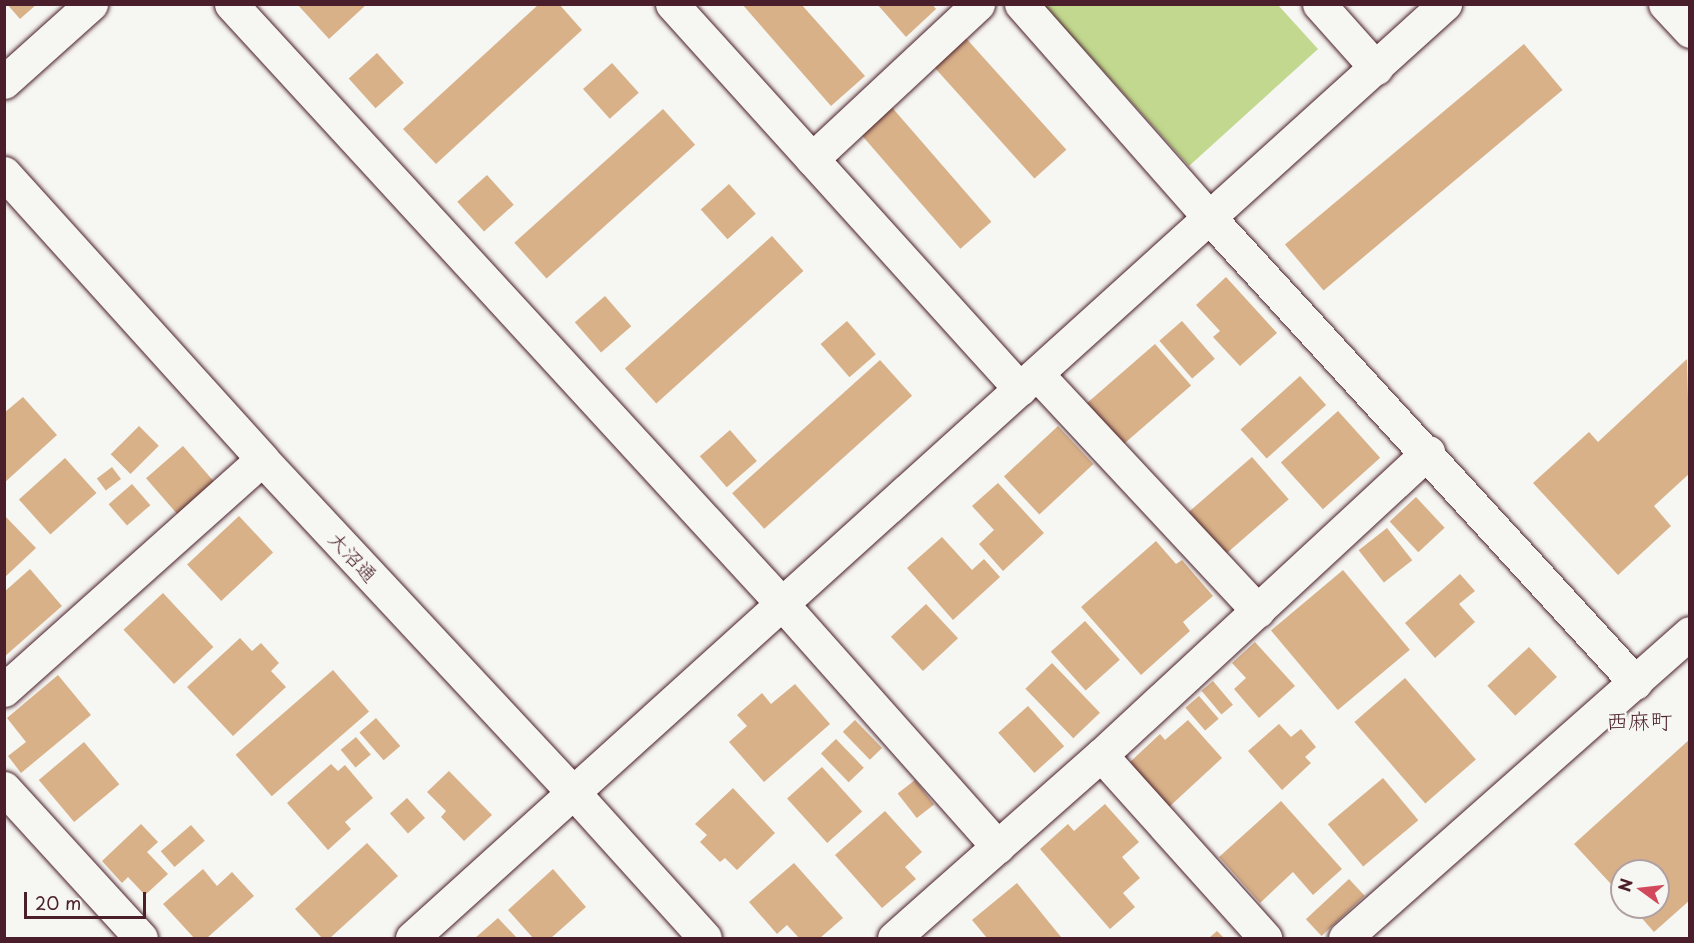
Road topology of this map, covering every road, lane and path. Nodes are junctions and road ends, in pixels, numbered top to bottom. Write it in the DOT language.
graph roads {
  1 [pos="91,4"];
  2 [pos="231,4"];
  3 [pos="978,4"];
  4 [pos="1021,4"];
  5 [pos="1319,4"];
  6 [pos="1445,4"];
  7 [pos="1665,4"];
  8 [pos="676,6"];
  9 [pos="1689,31"];
  10 [pos="1376,68"];
  11 [pos="4,82"];
  12 [pos="812,159"];
  13 [pos="4,173"];
  14 [pos="1208,216"];
  15 [pos="1028,382"];
  16 [pos="1428,452"];
  17 [pos="262,459"];
  18 [pos="784,606"];
  19 [pos="1258,610"];
  20 [pos="1689,633"];
  21 [pos="1636,683"];
  22 [pos="4,690"];
  23 [pos="1101,755"];
  24 [pos="4,788"];
  25 [pos="574,793"];
  26 [pos="998,847"];
  27 [pos="141,939"];
  28 [pos="412,939"];
  29 [pos="705,939"];
  30 [pos="894,939"];
  31 [pos="1265,939"];
  32 [pos="1345,939"];
  1 -- 11 [label="street"];
  2 -- 18 [label="street"];
  3 -- 12 [label="street"];
  4 -- 14 [label="street"];
  5 -- 10 [label="street"];
  6 -- 10 [label="street"];
  7 -- 9 [label="street"];
  8 -- 12 [label="street"];
  10 -- 14 [label="street"];
  12 -- 15 [label="street"];
  13 -- 17 [label="street, 大沼通"];
  14 -- 15 [label="street"];
  14 -- 16 [label="street"];
  15 -- 18 [label="street"];
  15 -- 19 [label="street"];
  16 -- 19 [label="street"];
  16 -- 21 [label="street"];
  17 -- 22 [label="street"];
  17 -- 25 [label="street, 大沼通"];
  18 -- 25 [label="street"];
  18 -- 26 [label="street"];
  19 -- 23 [label="street"];
  20 -- 21 [label="street"];
  21 -- 32 [label="street"];
  23 -- 26 [label="street"];
  23 -- 31 [label="street"];
  24 -- 27 [label="street"];
  25 -- 28 [label="street"];
  25 -- 29 [label="street, 大沼通"];
  26 -- 30 [label="street"];
}
